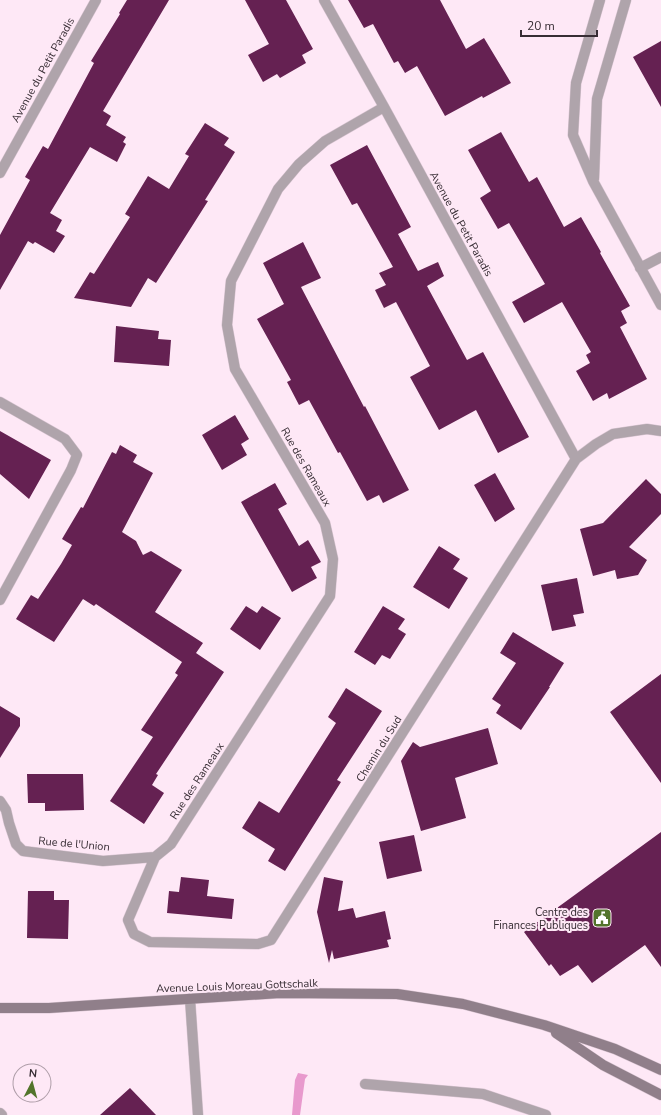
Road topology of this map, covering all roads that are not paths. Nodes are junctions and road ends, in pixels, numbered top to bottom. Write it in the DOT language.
graph roads {
  1 [pos="96,0"];
  2 [pos="324,0"];
  3 [pos="600,0"];
  4 [pos="626,0"];
  5 [pos="384,107"];
  6 [pos="0,172"];
  7 [pos="593,181"];
  8 [pos="661,257"];
  9 [pos="640,268"];
  10 [pos="661,305"];
  11 [pos="0,402"];
  12 [pos="661,431"];
  13 [pos="576,459"];
  14 [pos="0,600"];
  15 [pos="0,801"];
  16 [pos="155,857"];
  17 [pos="190,999"];
  18 [pos="0,1008"];
  19 [pos="544,1025"];
  20 [pos="661,1070"];
  21 [pos="365,1084"];
  22 [pos="661,1095"];
  23 [pos="198,1115"];
  24 [pos="546,1115"];
  1 -- 6 [label="street, Avenue du Petit Paradis"];
  2 -- 5 [label="street, Avenue du Petit Paradis"];
  3 -- 7 [label="street"];
  4 -- 7 [label="street"];
  5 -- 13 [label="street, Avenue du Petit Paradis"];
  5 -- 16 [label="street, Rue des Rameaux"];
  7 -- 9 [label="street"];
  8 -- 9 [label="street"];
  9 -- 10 [label="street"];
  11 -- 14 [label="street"];
  12 -- 13 [label="street, Chemin du Sud"];
  13 -- 16 [label="street, Chemin du Sud"];
  15 -- 16 [label="street, Rue de l'Union"];
  17 -- 18 [label="main road, Avenue Louis Moreau Gottschalk"];
  17 -- 19 [label="main road, Avenue Louis Moreau Gottschalk"];
  17 -- 23 [label="street"];
  19 -- 20 [label="main road, Avenue Louis Moreau Gottschalk"];
  19 -- 22 [label="main road, Avenue Louis Moreau Gottschalk"];
  21 -- 24 [label="street"];
}
